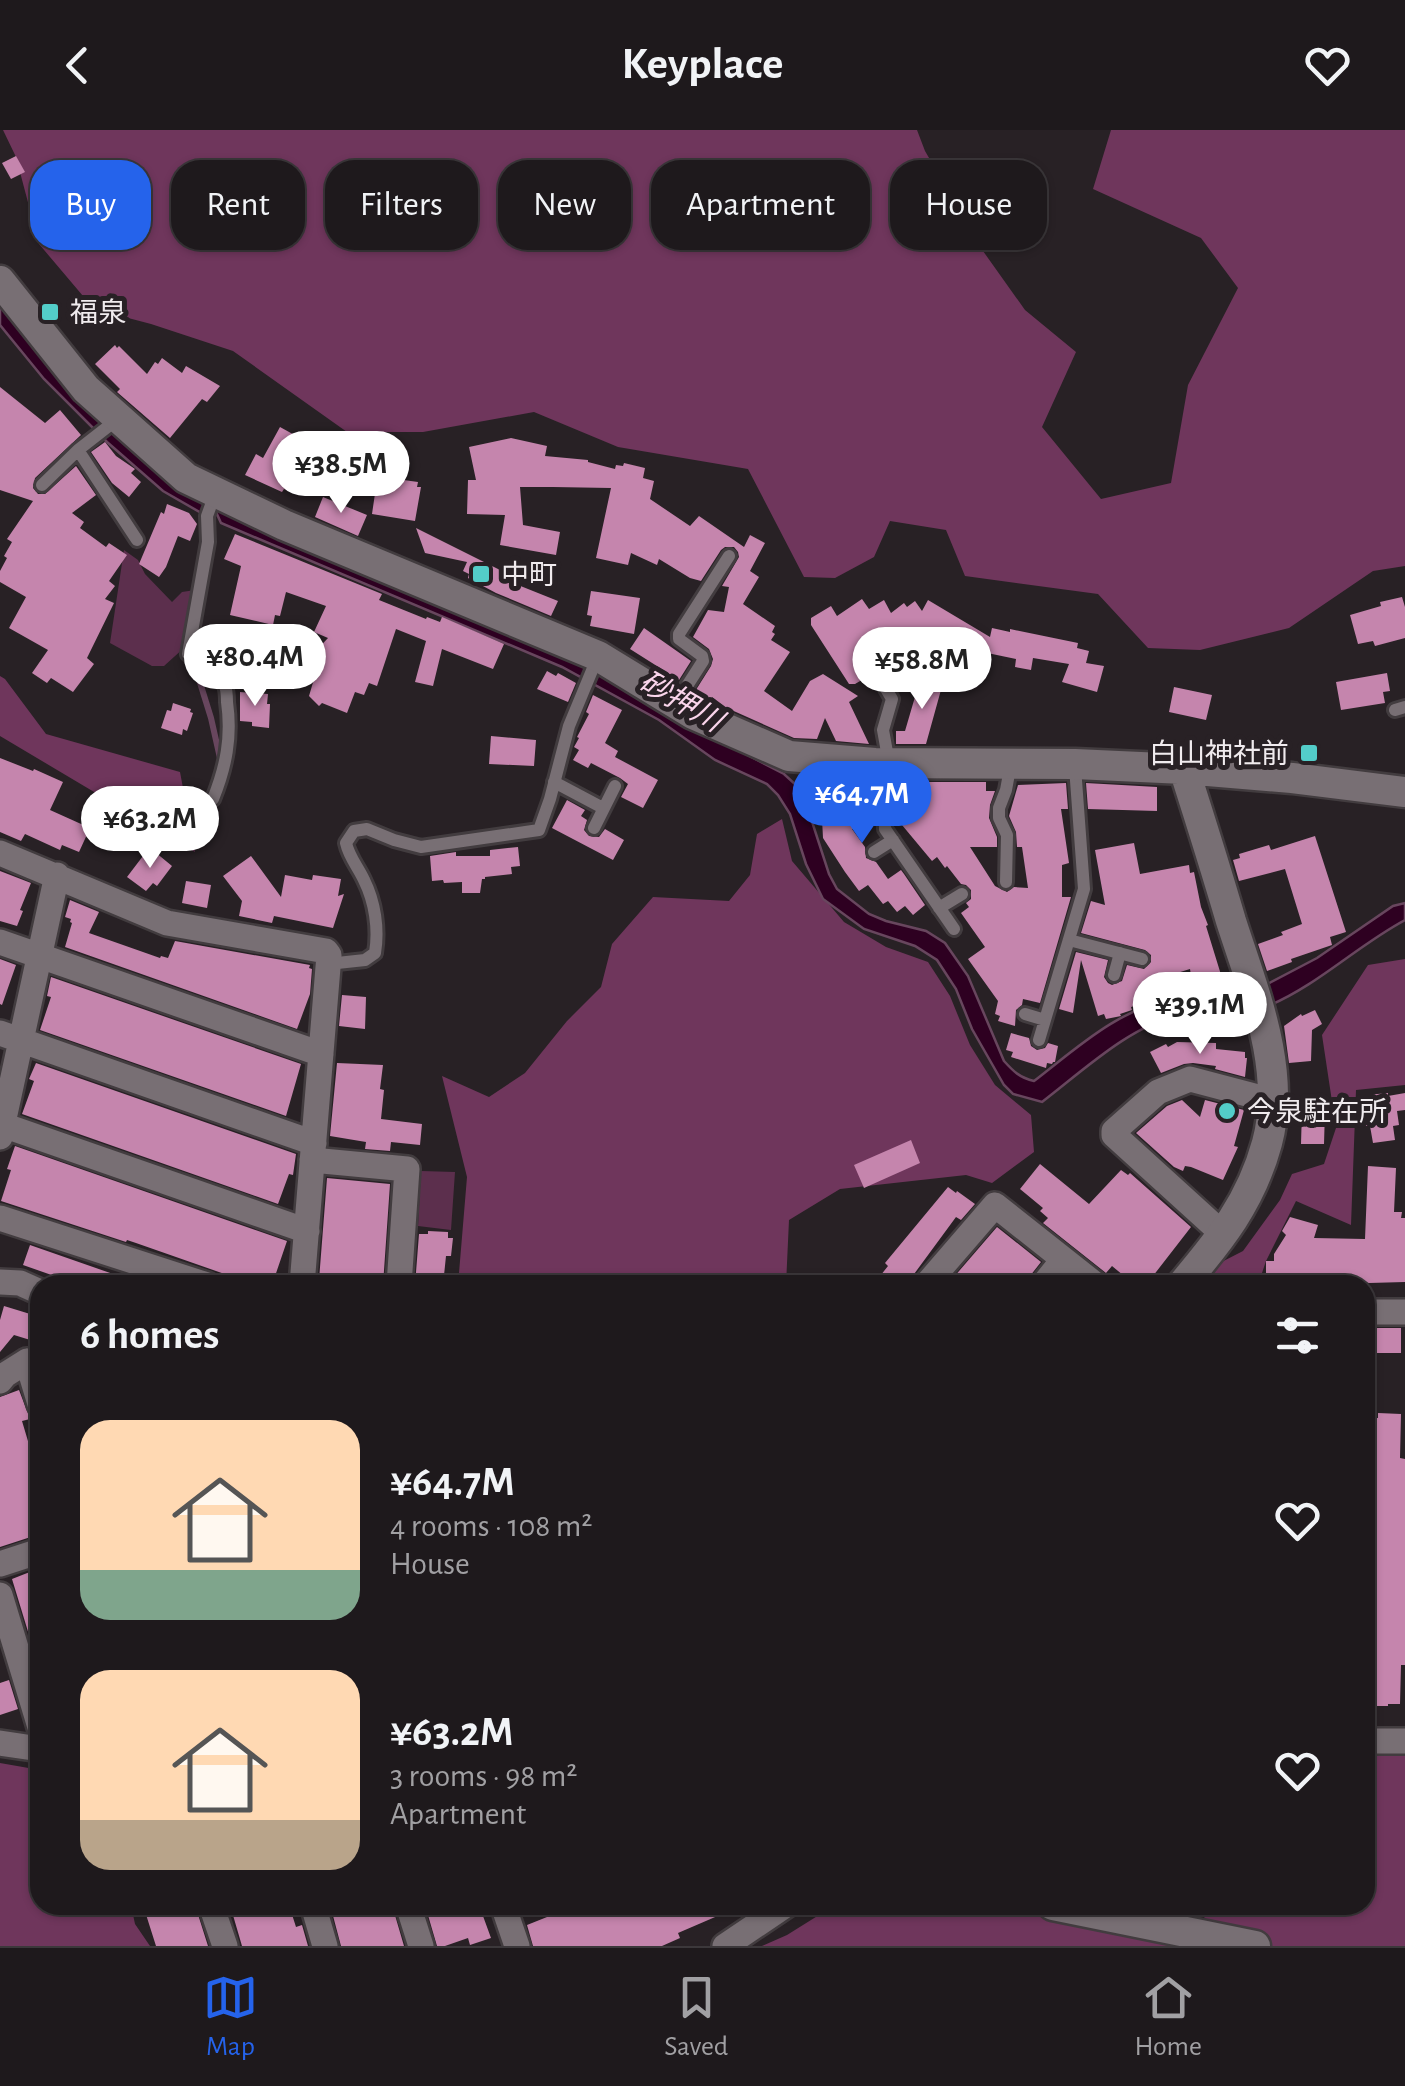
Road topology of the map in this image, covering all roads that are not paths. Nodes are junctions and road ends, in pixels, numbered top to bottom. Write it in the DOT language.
graph roads {
  1 [pos="0,281"];
  2 [pos="119,418"];
  3 [pos="78,450"];
  4 [pos="42,485"];
  5 [pos="215,494"];
  6 [pos="138,540"];
  7 [pos="729,556"];
  8 [pos="598,656"];
  9 [pos="870,660"];
  10 [pos="676,703"];
  11 [pos="845,760"];
  12 [pos="886,763"];
  13 [pos="1011,763"];
  14 [pos="1075,764"];
  15 [pos="1184,768"];
  16 [pos="554,782"];
  17 [pos="615,786"];
  18 [pos="1405,792"];
  19 [pos="213,799"];
  20 [pos="845,802"];
  21 [pos="603,808"];
  22 [pos="594,828"];
  23 [pos="893,840"];
  24 [pos="874,852"];
  25 [pos="0,853"];
  26 [pos="58,876"];
  27 [pos="1006,882"];
  28 [pos="962,894"];
  29 [pos="939,908"];
  30 [pos="954,929"];
  31 [pos="1069,940"];
  32 [pos="0,942"];
  33 [pos="1120,953"];
  34 [pos="40,956"];
  35 [pos="1142,959"];
  36 [pos="328,964"];
  37 [pos="1114,976"];
  38 [pos="1025,1014"];
  39 [pos="1046,1020"];
  40 [pos="11,1037"];
  41 [pos="1040,1040"];
  42 [pos="321,1054"];
  43 [pos="1273,1101"];
  44 [pos="1,1129"];
  45 [pos="313,1152"];
  46 [pos="0,1218"];
  47 [pos="307,1231"];
  48 [pos="1224,1235"];
  49 [pos="1063,1260"];
  50 [pos="177,1275"];
  51 [pos="303,1275"];
  52 [pos="400,1275"];
  53 [pos="935,1275"];
  54 [pos="1051,1275"];
  55 [pos="1083,1275"];
  56 [pos="1190,1275"];
  57 [pos="0,1282"];
  58 [pos="30,1288"];
  59 [pos="1375,1312"];
  60 [pos="1405,1312"];
  61 [pos="30,1365"];
  62 [pos="0,1381"];
  63 [pos="30,1554"];
  64 [pos="0,1564"];
  65 [pos="0,1595"];
  66 [pos="30,1693"];
  67 [pos="1375,1741"];
  68 [pos="1405,1742"];
  69 [pos="0,1743"];
  70 [pos="30,1748"];
  71 [pos="214,1915"];
  72 [pos="315,1915"];
  73 [pos="411,1915"];
  74 [pos="514,1915"];
  75 [pos="771,1915"];
  76 [pos="1102,1915"];
  77 [pos="224,1946"];
  78 [pos="325,1946"];
  79 [pos="421,1946"];
  80 [pos="516,1946"];
  81 [pos="725,1946"];
  82 [pos="1254,1946"];
  1 -- 2 [label="street"];
  2 -- 3 [label="lane"];
  2 -- 5 [label="street"];
  3 -- 4 [label="lane"];
  3 -- 6 [label="lane"];
  5 -- 8 [label="street"];
  5 -- 19 [label="lane"];
  7 -- 10 [label="lane"];
  8 -- 10 [label="street"];
  8 -- 16 [label="lane"];
  9 -- 12 [label="lane"];
  10 -- 11 [label="street"];
  11 -- 12 [label="street"];
  11 -- 20 [label="lane"];
  12 -- 13 [label="street"];
  12 -- 23 [label="lane"];
  13 -- 14 [label="street"];
  13 -- 27 [label="lane"];
  14 -- 15 [label="street"];
  14 -- 31 [label="lane"];
  15 -- 18 [label="street"];
  15 -- 43 [label="street"];
  16 -- 21 [label="lane"];
  16 -- 36 [label="lane"];
  17 -- 21 [label="lane"];
  21 -- 22 [label="lane"];
  23 -- 24 [label="lane"];
  23 -- 29 [label="lane"];
  25 -- 26 [label="street"];
  26 -- 34 [label="street"];
  26 -- 36 [label="street"];
  28 -- 29 [label="lane"];
  29 -- 30 [label="lane"];
  31 -- 33 [label="lane"];
  31 -- 39 [label="lane"];
  32 -- 34 [label="street"];
  33 -- 35 [label="lane"];
  33 -- 37 [label="lane"];
  34 -- 40 [label="street"];
  34 -- 42 [label="street"];
  36 -- 42 [label="street"];
  38 -- 39 [label="lane"];
  39 -- 41 [label="lane"];
  40 -- 44 [label="street"];
  40 -- 45 [label="street"];
  42 -- 45 [label="street"];
  43 -- 48 [label="street"];
  43 -- 48 [label="street"];
  44 -- 47 [label="street"];
  45 -- 47 [label="street"];
  45 -- 52 [label="street"];
  46 -- 50 [label="street"];
  47 -- 51 [label="street"];
  48 -- 56 [label="street"];
  49 -- 53 [label="street"];
  49 -- 54 [label="street"];
  49 -- 55 [label="street"];
  57 -- 58 [label="street"];
  59 -- 60 [label="street"];
  61 -- 62 [label="street"];
  63 -- 64 [label="street"];
  65 -- 66 [label="street"];
  67 -- 68 [label="street"];
  69 -- 70 [label="street"];
  71 -- 77 [label="street"];
  72 -- 78 [label="street"];
  73 -- 79 [label="street"];
  74 -- 80 [label="street"];
  75 -- 81 [label="street"];
  76 -- 82 [label="street"];
}
